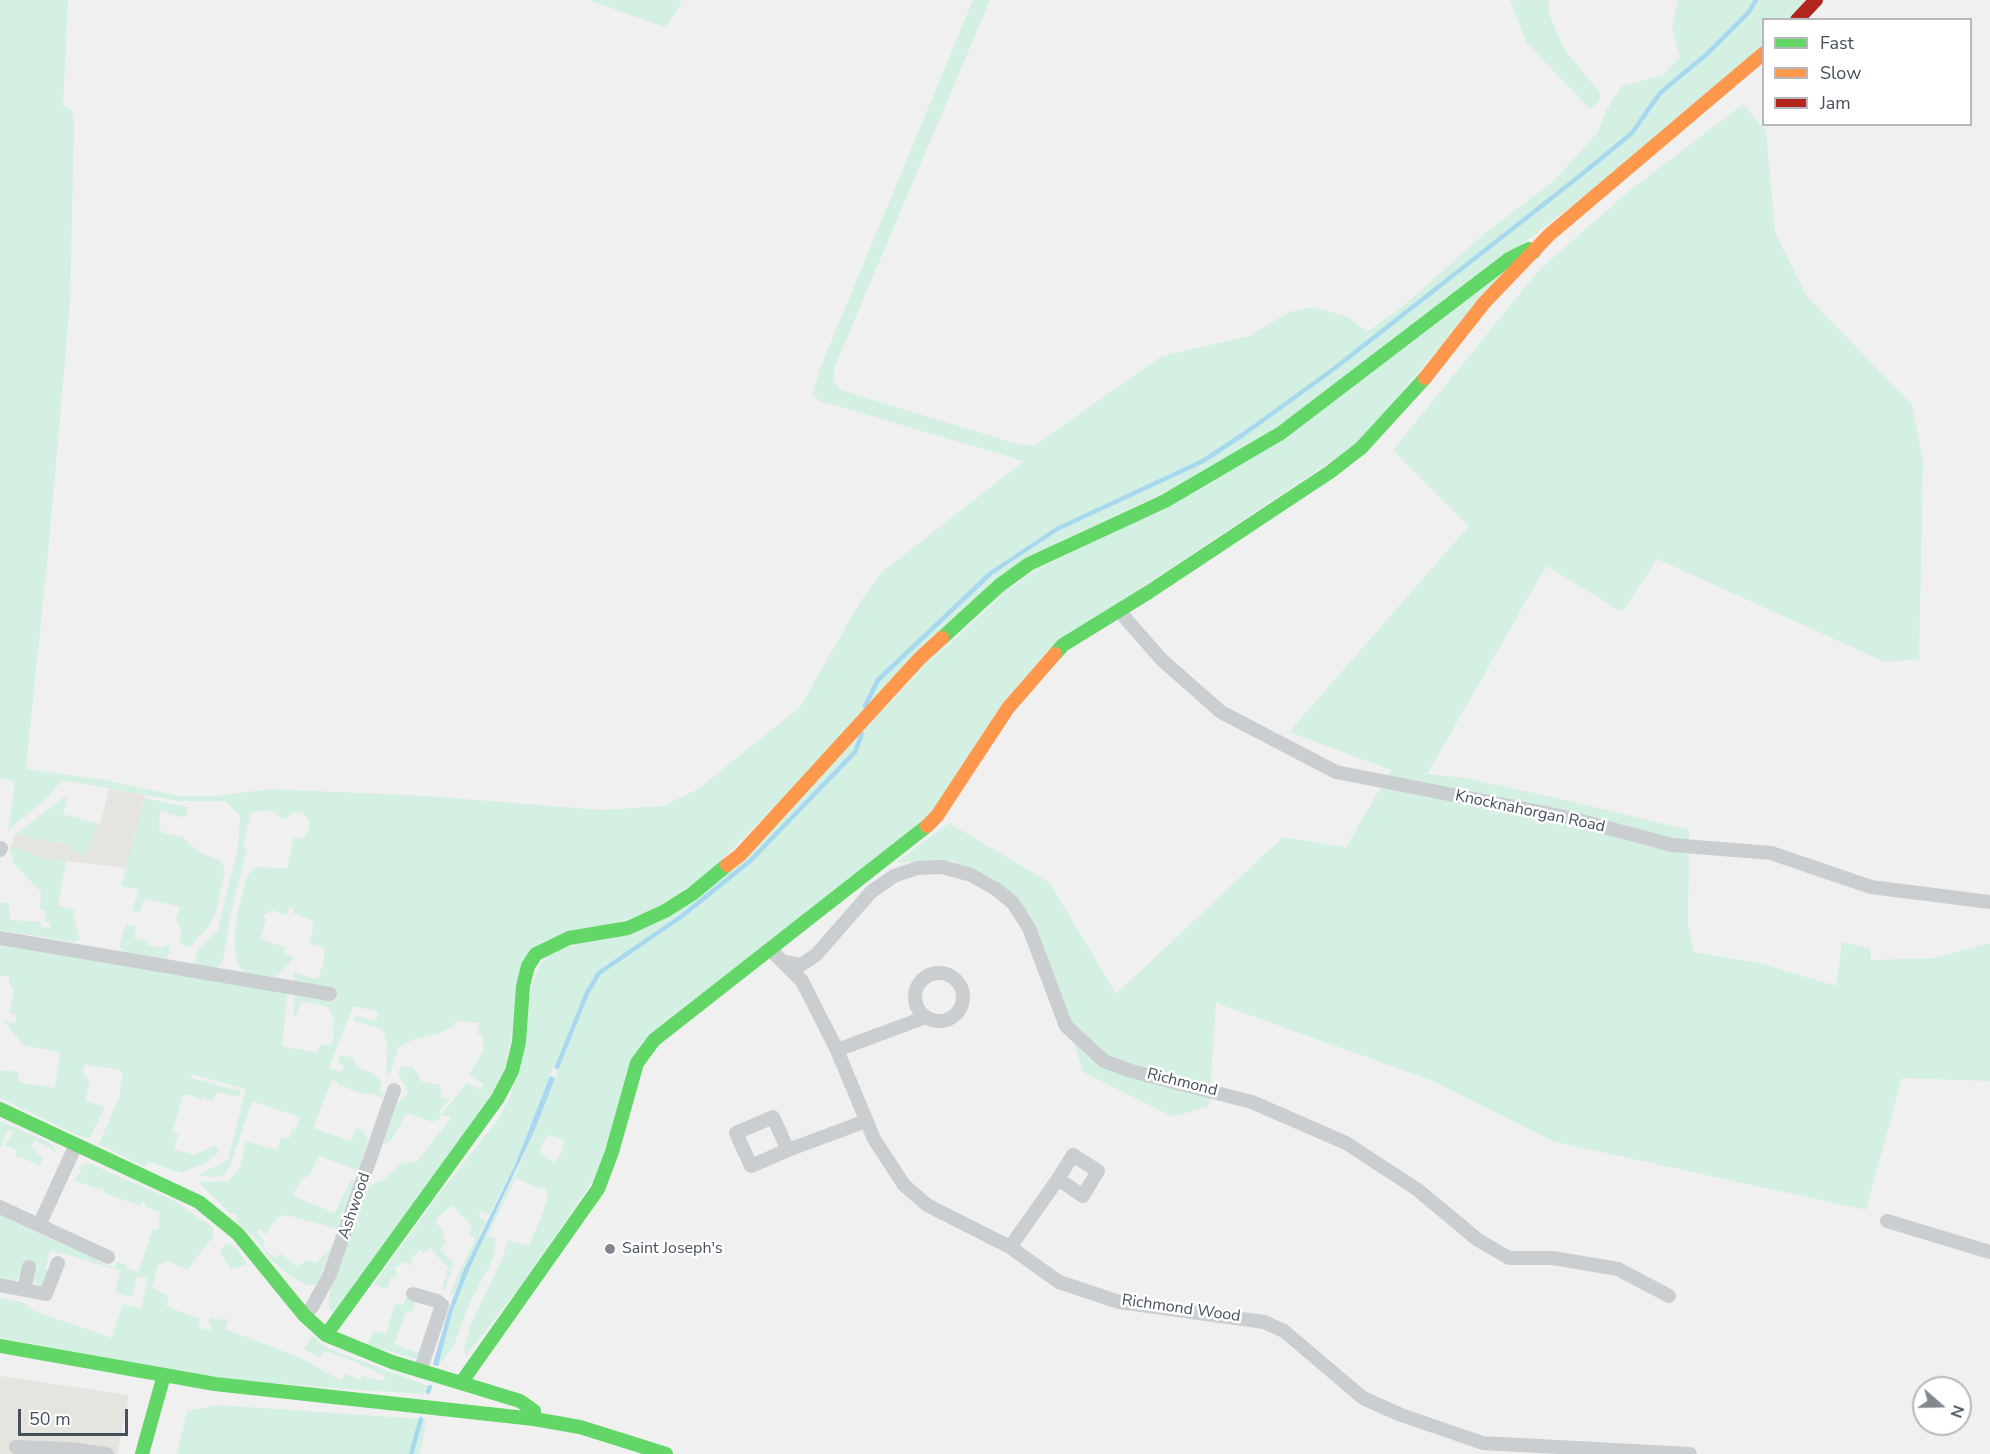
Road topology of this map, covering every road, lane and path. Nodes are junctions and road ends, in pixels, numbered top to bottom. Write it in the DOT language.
graph roads {
  1 [pos="1816,0"];
  2 [pos="1799,18"];
  3 [pos="1762,55"];
  4 [pos="1534,252"];
  5 [pos="1119,611"];
  6 [pos="1990,902"];
  7 [pos="0,938"];
  8 [pos="771,950"];
  9 [pos="785,962"];
  10 [pos="330,994"];
  11 [pos="926,1017"];
  12 [pos="837,1050"];
  13 [pos="394,1090"];
  14 [pos="0,1109"];
  15 [pos="866,1121"];
  16 [pos="76,1144"];
  17 [pos="788,1150"];
  18 [pos="1058,1179"];
  19 [pos="0,1207"];
  20 [pos="1887,1221"];
  21 [pos="40,1223"];
  22 [pos="1010,1247"];
  23 [pos="1990,1252"];
  24 [pos="108,1257"];
  25 [pos="58,1263"];
  26 [pos="29,1267"];
  27 [pos="0,1285"];
  28 [pos="24,1290"];
  29 [pos="413,1294"];
  30 [pos="1669,1296"];
  31 [pos="304,1315"];
  32 [pos="326,1335"];
  33 [pos="0,1346"];
  34 [pos="420,1371"];
  35 [pos="164,1375"];
  36 [pos="461,1383"];
  37 [pos="159,1396"];
  38 [pos="534,1419"];
  39 [pos="16,1447"];
  40 [pos="107,1454"];
  41 [pos="142,1454"];
  42 [pos="150,1454"];
  43 [pos="666,1454"];
  44 [pos="1690,1454"];
  1 -- 2 [label="street"];
  3 -- 4 [label="street"];
  4 -- 5 [label="street"];
  4 -- 32 [label="street"];
  5 -- 6 [label="street, Knocknahorgan Road"];
  5 -- 8 [label="street"];
  7 -- 10 [label="street"];
  8 -- 9 [label="street, Richmond Wood"];
  8 -- 36 [label="street"];
  9 -- 12 [label="street, Richmond Wood"];
  9 -- 30 [label="street, Richmond"];
  11 -- 12 [label="street"];
  12 -- 15 [label="street, Richmond Wood"];
  13 -- 31 [label="street, Ashwood"];
  14 -- 16 [label="street"];
  15 -- 17 [label="street"];
  15 -- 22 [label="street, Richmond Wood"];
  16 -- 21 [label="street"];
  16 -- 31 [label="street"];
  18 -- 22 [label="street"];
  19 -- 21 [label="street"];
  20 -- 23 [label="street"];
  21 -- 24 [label="street"];
  22 -- 44 [label="street, Richmond Wood"];
  25 -- 28 [label="street"];
  26 -- 28 [label="street"];
  27 -- 28 [label="street"];
  29 -- 34 [label="street"];
  31 -- 32 [label="street"];
  32 -- 34 [label="street"];
  33 -- 35 [label="street"];
  34 -- 36 [label="street"];
  35 -- 37 [label="street"];
  35 -- 38 [label="street"];
  36 -- 38 [label="street"];
  37 -- 41 [label="street"];
  37 -- 42 [label="street"];
  38 -- 43 [label="street"];
  39 -- 40 [label="street"];
}
